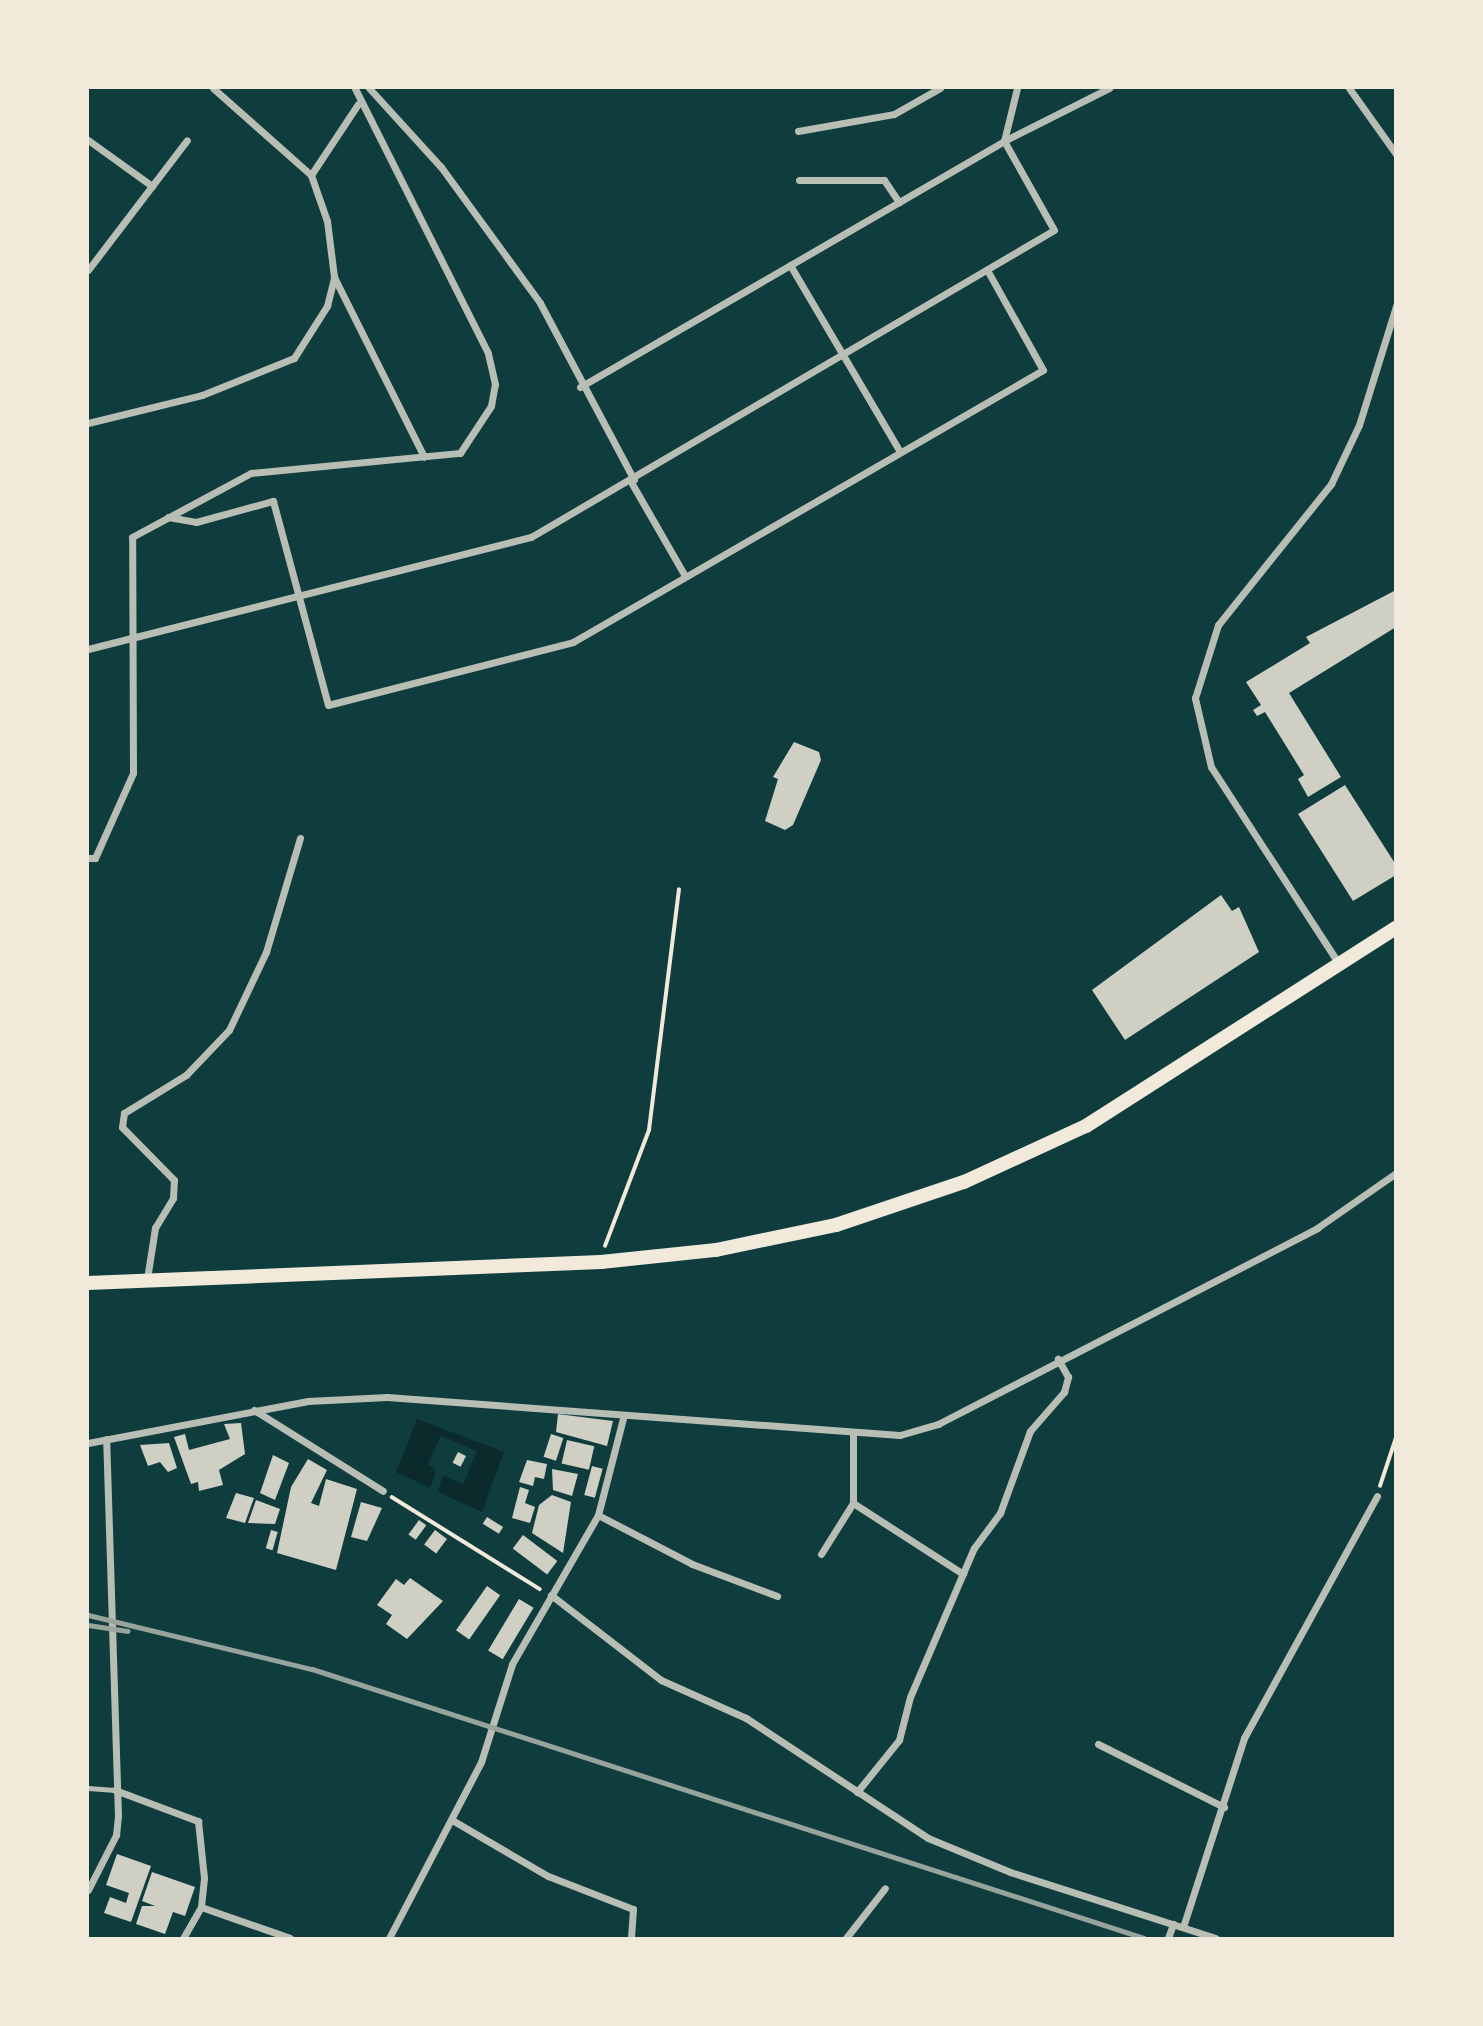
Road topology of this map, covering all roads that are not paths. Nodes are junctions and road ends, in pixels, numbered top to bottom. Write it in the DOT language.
graph roads {
  1 [pos="213,88"];
  2 [pos="355,88"];
  3 [pos="369,88"];
  4 [pos="940,88"];
  5 [pos="1017,88"];
  6 [pos="1109,88"];
  7 [pos="1349,88"];
  8 [pos="358,104"];
  9 [pos="799,131"];
  10 [pos="88,140"];
  11 [pos="187,140"];
  12 [pos="1004,141"];
  13 [pos="1395,154"];
  14 [pos="311,176"];
  15 [pos="799,180"];
  16 [pos="152,186"];
  17 [pos="899,202"];
  18 [pos="790,265"];
  19 [pos="88,270"];
  20 [pos="987,270"];
  21 [pos="334,277"];
  22 [pos="1395,306"];
  23 [pos="843,356"];
  24 [pos="580,387"];
  25 [pos="88,423"];
  26 [pos="900,452"];
  27 [pos="424,457"];
  28 [pos="632,481"];
  29 [pos="168,517"];
  30 [pos="685,576"];
  31 [pos="297,598"];
  32 [pos="133,642"];
  33 [pos="88,649"];
  34 [pos="300,838"];
  35 [pos="88,858"];
  36 [pos="1395,928"];
  37 [pos="1339,964"];
  38 [pos="1395,1173"];
  39 [pos="147,1279"];
  40 [pos="88,1283"];
  41 [pos="1058,1359"];
  42 [pos="254,1410"];
  43 [pos="624,1418"];
  44 [pos="853,1432"];
  45 [pos="106,1439"];
  46 [pos="88,1443"];
  47 [pos="383,1491"];
  48 [pos="1377,1496"];
  49 [pos="852,1503"];
  50 [pos="598,1515"];
  51 [pos="821,1554"];
  52 [pos="963,1574"];
  53 [pos="551,1595"];
  54 [pos="777,1595"];
  55 [pos="1097,1744"];
  56 [pos="88,1788"];
  57 [pos="115,1790"];
  58 [pos="857,1792"];
  59 [pos="1224,1807"];
  60 [pos="452,1820"];
  61 [pos="885,1888"];
  62 [pos="88,1890"];
  63 [pos="201,1907"];
  64 [pos="1173,1924"];
  65 [pos="1183,1927"];
  66 [pos="183,1938"];
  67 [pos="290,1938"];
  68 [pos="389,1938"];
  69 [pos="631,1938"];
  70 [pos="846,1938"];
  71 [pos="1168,1938"];
  72 [pos="1216,1938"];
  1 -- 14 [label="street"];
  2 -- 8 [label="street"];
  3 -- 24 [label="street"];
  4 -- 9 [label="street"];
  5 -- 12 [label="street"];
  6 -- 12 [label="street"];
  7 -- 13 [label="street"];
  8 -- 14 [label="street"];
  8 -- 27 [label="street"];
  10 -- 16 [label="street"];
  11 -- 16 [label="street"];
  12 -- 17 [label="street"];
  12 -- 20 [label="street"];
  14 -- 21 [label="street"];
  15 -- 17 [label="street"];
  16 -- 19 [label="street"];
  17 -- 18 [label="street"];
  18 -- 23 [label="street"];
  18 -- 24 [label="street"];
  20 -- 23 [label="street"];
  20 -- 26 [label="street"];
  21 -- 25 [label="street"];
  21 -- 27 [label="street"];
  22 -- 37 [label="street"];
  23 -- 26 [label="street"];
  23 -- 28 [label="street"];
  24 -- 28 [label="street"];
  26 -- 30 [label="street"];
  27 -- 29 [label="street"];
  28 -- 30 [label="street"];
  28 -- 31 [label="street"];
  29 -- 31 [label="street"];
  29 -- 32 [label="street"];
  30 -- 31 [label="street"];
  31 -- 32 [label="street"];
  32 -- 33 [label="street"];
  32 -- 35 [label="street"];
  34 -- 39 [label="street"];
  36 -- 37 [label="main road"];
  37 -- 39 [label="main road"];
  38 -- 41 [label="street"];
  39 -- 40 [label="main road"];
  41 -- 44 [label="street"];
  41 -- 52 [label="street"];
  42 -- 43 [label="street"];
  42 -- 45 [label="street"];
  42 -- 47 [label="street"];
  43 -- 44 [label="street"];
  43 -- 50 [label="street"];
  44 -- 49 [label="street"];
  45 -- 46 [label="street"];
  45 -- 57 [label="street"];
  48 -- 59 [label="street"];
  49 -- 51 [label="street"];
  49 -- 52 [label="street"];
  50 -- 53 [label="street"];
  50 -- 54 [label="street"];
  52 -- 58 [label="street"];
  53 -- 58 [label="street"];
  53 -- 60 [label="street"];
  55 -- 59 [label="street"];
  56 -- 57 [label="lane"];
  57 -- 62 [label="street"];
  57 -- 63 [label="street"];
  58 -- 64 [label="street"];
  59 -- 65 [label="street"];
  60 -- 68 [label="street"];
  60 -- 69 [label="street"];
  61 -- 70 [label="street"];
  63 -- 66 [label="street"];
  63 -- 67 [label="street"];
  64 -- 65 [label="street"];
  64 -- 71 [label="street"];
  65 -- 72 [label="street"];
}
